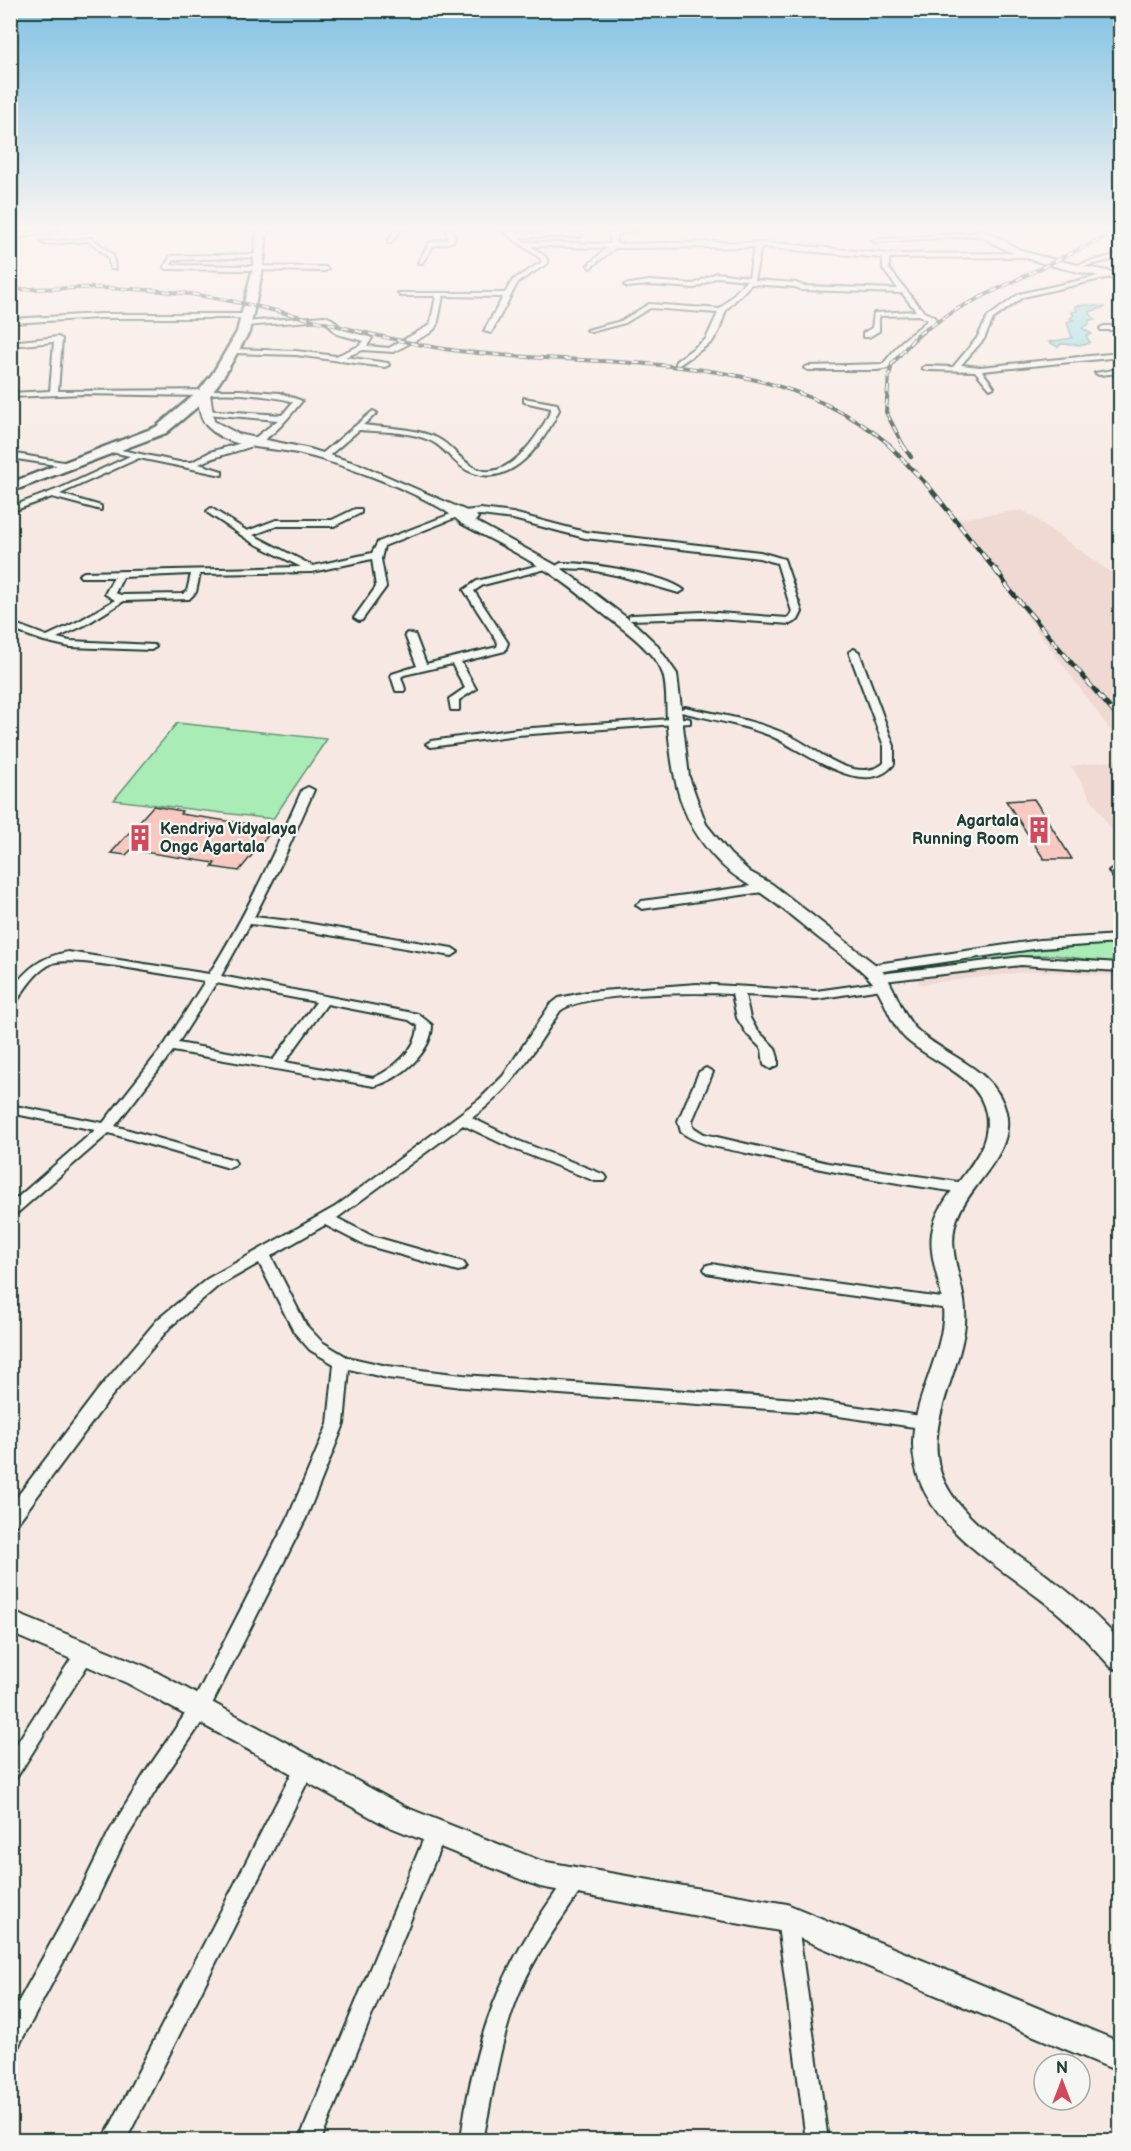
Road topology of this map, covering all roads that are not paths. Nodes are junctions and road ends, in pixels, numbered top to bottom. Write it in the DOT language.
graph roads {
  1 [pos="242,330"];
  2 [pos="339,330"];
  3 [pos="428,330"];
  4 [pos="715,330"];
  5 [pos="875,330"];
  6 [pos="920,330"];
  7 [pos="984,330"];
  8 [pos="866,335"];
  9 [pos="10,344"];
  10 [pos="362,348"];
  11 [pos="234,351"];
  12 [pos="1120,355"];
  13 [pos="335,359"];
  14 [pos="679,363"];
  15 [pos="386,365"];
  16 [pos="808,368"];
  17 [pos="926,368"];
  18 [pos="959,369"];
  19 [pos="976,369"];
  20 [pos="1120,371"];
  21 [pos="1099,373"];
  22 [pos="990,387"];
  23 [pos="54,392"];
  24 [pos="205,393"];
  25 [pos="10,394"];
  26 [pos="527,400"];
  27 [pos="289,412"];
  28 [pos="206,413"];
  29 [pos="373,413"];
  30 [pos="277,425"];
  31 [pos="357,427"];
  32 [pos="255,442"];
  33 [pos="110,449"];
  34 [pos="10,455"];
  35 [pos="138,455"];
  36 [pos="322,457"];
  37 [pos="69,465"];
  38 [pos="189,465"];
  39 [pos="219,473"];
  40 [pos="10,488"];
  41 [pos="54,495"];
  42 [pos="98,508"];
  43 [pos="10,510"];
  44 [pos="211,511"];
  45 [pos="358,511"];
  46 [pos="459,514"];
  47 [pos="247,534"];
  48 [pos="376,555"];
  49 [pos="557,568"];
  50 [pos="312,569"];
  51 [pos="196,573"];
  52 [pos="119,574"];
  53 [pos="84,575"];
  54 [pos="679,590"];
  55 [pos="120,598"];
  56 [pos="359,618"];
  57 [pos="634,624"];
  58 [pos="10,625"];
  59 [pos="411,635"];
  60 [pos="47,639"];
  61 [pos="151,647"];
  62 [pos="854,652"];
  63 [pos="456,661"];
  64 [pos="423,668"];
  65 [pos="400,689"];
  66 [pos="455,708"];
  67 [pos="682,718"];
  68 [pos="431,744"];
  69 [pos="308,790"];
  70 [pos="766,888"];
  71 [pos="642,905"];
  72 [pos="247,920"];
  73 [pos="1120,939"];
  74 [pos="452,952"];
  75 [pos="1120,967"];
  76 [pos="878,977"];
  77 [pos="214,979"];
  78 [pos="738,990"];
  79 [pos="324,1000"];
  80 [pos="10,1001"];
  81 [pos="170,1046"];
  82 [pos="276,1065"];
  83 [pos="771,1065"];
  84 [pos="706,1072"];
  85 [pos="10,1108"];
  86 [pos="462,1119"];
  87 [pos="106,1128"];
  88 [pos="228,1163"];
  89 [pos="600,1178"];
  90 [pos="965,1188"];
  91 [pos="10,1212"];
  92 [pos="324,1218"];
  93 [pos="262,1254"];
  94 [pos="458,1266"];
  95 [pos="712,1269"];
  96 [pos="956,1305"];
  97 [pos="342,1362"];
  98 [pos="928,1423"];
  99 [pos="10,1520"];
  100 [pos="10,1621"];
  101 [pos="85,1653"];
  102 [pos="1120,1659"];
  103 [pos="199,1710"];
  104 [pos="305,1767"];
  105 [pos="10,1771"];
  106 [pos="436,1833"];
  107 [pos="576,1880"];
  108 [pos="787,1918"];
  109 [pos="10,2040"];
  110 [pos="1120,2057"];
  111 [pos="114,2140"];
  112 [pos="310,2140"];
  113 [pos="472,2140"];
  114 [pos="817,2140"];
  1 -- 11 [label="main road"];
  2 -- 10 [label="street"];
  3 -- 10 [label="street"];
  4 -- 14 [label="street"];
  5 -- 8 [label="street"];
  6 -- 16 [label="street"];
  7 -- 18 [label="street"];
  9 -- 23 [label="street"];
  10 -- 13 [label="street"];
  11 -- 13 [label="street"];
  11 -- 24 [label="main road"];
  12 -- 19 [label="street"];
  13 -- 15 [label="street"];
  17 -- 18 [label="street"];
  18 -- 19 [label="street"];
  19 -- 22 [label="street"];
  20 -- 21 [label="street"];
  23 -- 24 [label="street"];
  23 -- 25 [label="street"];
  24 -- 27 [label="street"];
  24 -- 28 [label="street"];
  24 -- 33 [label="main road"];
  26 -- 31 [label="street"];
  27 -- 28 [label="street"];
  27 -- 30 [label="street"];
  28 -- 30 [label="street"];
  28 -- 32 [label="street"];
  29 -- 31 [label="street"];
  30 -- 32 [label="street"];
  31 -- 36 [label="street"];
  32 -- 36 [label="street"];
  32 -- 38 [label="street"];
  33 -- 35 [label="street"];
  33 -- 37 [label="main road"];
  34 -- 37 [label="street"];
  35 -- 38 [label="street"];
  35 -- 41 [label="street"];
  36 -- 46 [label="street"];
  37 -- 40 [label="main road"];
  38 -- 39 [label="street"];
  41 -- 42 [label="street"];
  41 -- 43 [label="street"];
  44 -- 47 [label="street"];
  45 -- 47 [label="street"];
  46 -- 48 [label="street"];
  46 -- 49 [label="street"];
  46 -- 57 [label="street"];
  47 -- 50 [label="street"];
  48 -- 50 [label="street"];
  48 -- 56 [label="street"];
  49 -- 54 [label="street"];
  49 -- 57 [label="street"];
  49 -- 63 [label="street"];
  50 -- 51 [label="street"];
  51 -- 52 [label="street"];
  51 -- 55 [label="street"];
  52 -- 53 [label="street"];
  52 -- 55 [label="street"];
  55 -- 60 [label="street"];
  57 -- 67 [label="street"];
  58 -- 60 [label="street"];
  59 -- 64 [label="street"];
  60 -- 61 [label="street"];
  62 -- 67 [label="street"];
  63 -- 64 [label="street"];
  63 -- 66 [label="street"];
  64 -- 65 [label="street"];
  67 -- 68 [label="street"];
  67 -- 70 [label="street"];
  69 -- 72 [label="street"];
  70 -- 71 [label="street"];
  70 -- 76 [label="street"];
  72 -- 74 [label="street"];
  72 -- 77 [label="street"];
  73 -- 76 [label="street"];
  75 -- 76 [label="street"];
  76 -- 78 [label="street"];
  76 -- 90 [label="street"];
  77 -- 79 [label="street"];
  77 -- 80 [label="street"];
  77 -- 81 [label="street"];
  78 -- 83 [label="street"];
  78 -- 86 [label="street"];
  79 -- 82 [label="street"];
  79 -- 82 [label="street"];
  81 -- 82 [label="street"];
  81 -- 87 [label="street"];
  84 -- 90 [label="street"];
  85 -- 87 [label="street"];
  86 -- 89 [label="street"];
  86 -- 92 [label="street"];
  87 -- 88 [label="street"];
  87 -- 91 [label="street"];
  90 -- 96 [label="street"];
  92 -- 93 [label="street"];
  92 -- 94 [label="street"];
  93 -- 97 [label="street"];
  93 -- 99 [label="street"];
  95 -- 96 [label="street"];
  96 -- 98 [label="street"];
  97 -- 98 [label="street"];
  97 -- 103 [label="street"];
  98 -- 102 [label="street"];
  100 -- 101 [label="street"];
  101 -- 103 [label="street"];
  101 -- 105 [label="street"];
  103 -- 104 [label="street"];
  103 -- 109 [label="street"];
  104 -- 106 [label="street"];
  104 -- 111 [label="street"];
  106 -- 107 [label="street"];
  106 -- 112 [label="street"];
  107 -- 108 [label="street"];
  107 -- 113 [label="street"];
  108 -- 110 [label="street"];
  108 -- 114 [label="street"];
}
